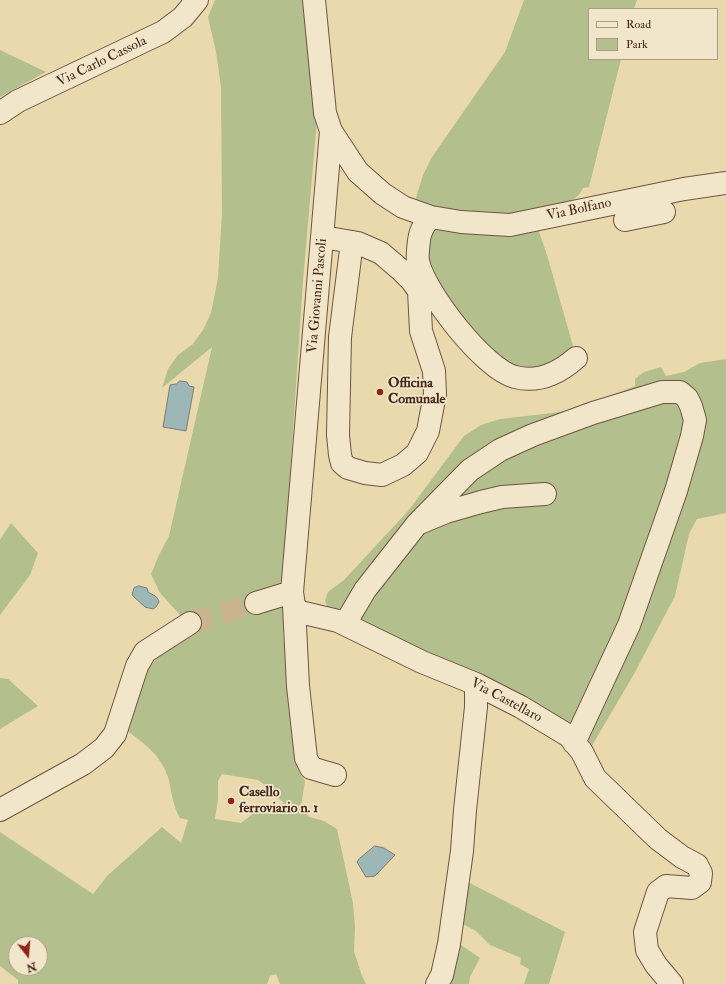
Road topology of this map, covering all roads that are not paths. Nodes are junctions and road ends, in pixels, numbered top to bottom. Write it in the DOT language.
graph roads {
  1 [pos="197,0"];
  2 [pos="314,0"];
  3 [pos="0,113"];
  4 [pos="331,131"];
  5 [pos="726,183"];
  6 [pos="431,217"];
  7 [pos="323,237"];
  8 [pos="352,242"];
  9 [pos="576,358"];
  10 [pos="545,494"];
  11 [pos="417,524"];
  12 [pos="293,599"];
  13 [pos="256,603"];
  14 [pos="190,623"];
  15 [pos="345,624"];
  16 [pos="476,684"];
  17 [pos="574,743"];
  18 [pos="335,775"];
  19 [pos="0,810"];
  20 [pos="437,984"];
  21 [pos="672,984"];
  1 -- 3 [label="street, Via Carlo Cassola"];
  2 -- 4 [label="street, Via Giovanni Pascoli"];
  4 -- 6 [label="street, Via Bolfano"];
  4 -- 7 [label="street, Via Giovanni Pascoli"];
  5 -- 6 [label="street, Via Bolfano"];
  6 -- 9 [label="street"];
  7 -- 8 [label="street"];
  7 -- 12 [label="street, Via Giovanni Pascoli"];
  8 -- 8 [label="street"];
  10 -- 11 [label="street"];
  11 -- 15 [label="street"];
  11 -- 17 [label="street"];
  12 -- 13 [label="street"];
  12 -- 15 [label="street, Via Castellaro"];
  12 -- 18 [label="street"];
  14 -- 19 [label="street"];
  15 -- 16 [label="street, Via Castellaro"];
  16 -- 17 [label="street, Via Castellaro"];
  16 -- 20 [label="street"];
  17 -- 21 [label="street, Via Castellaro"];
}
